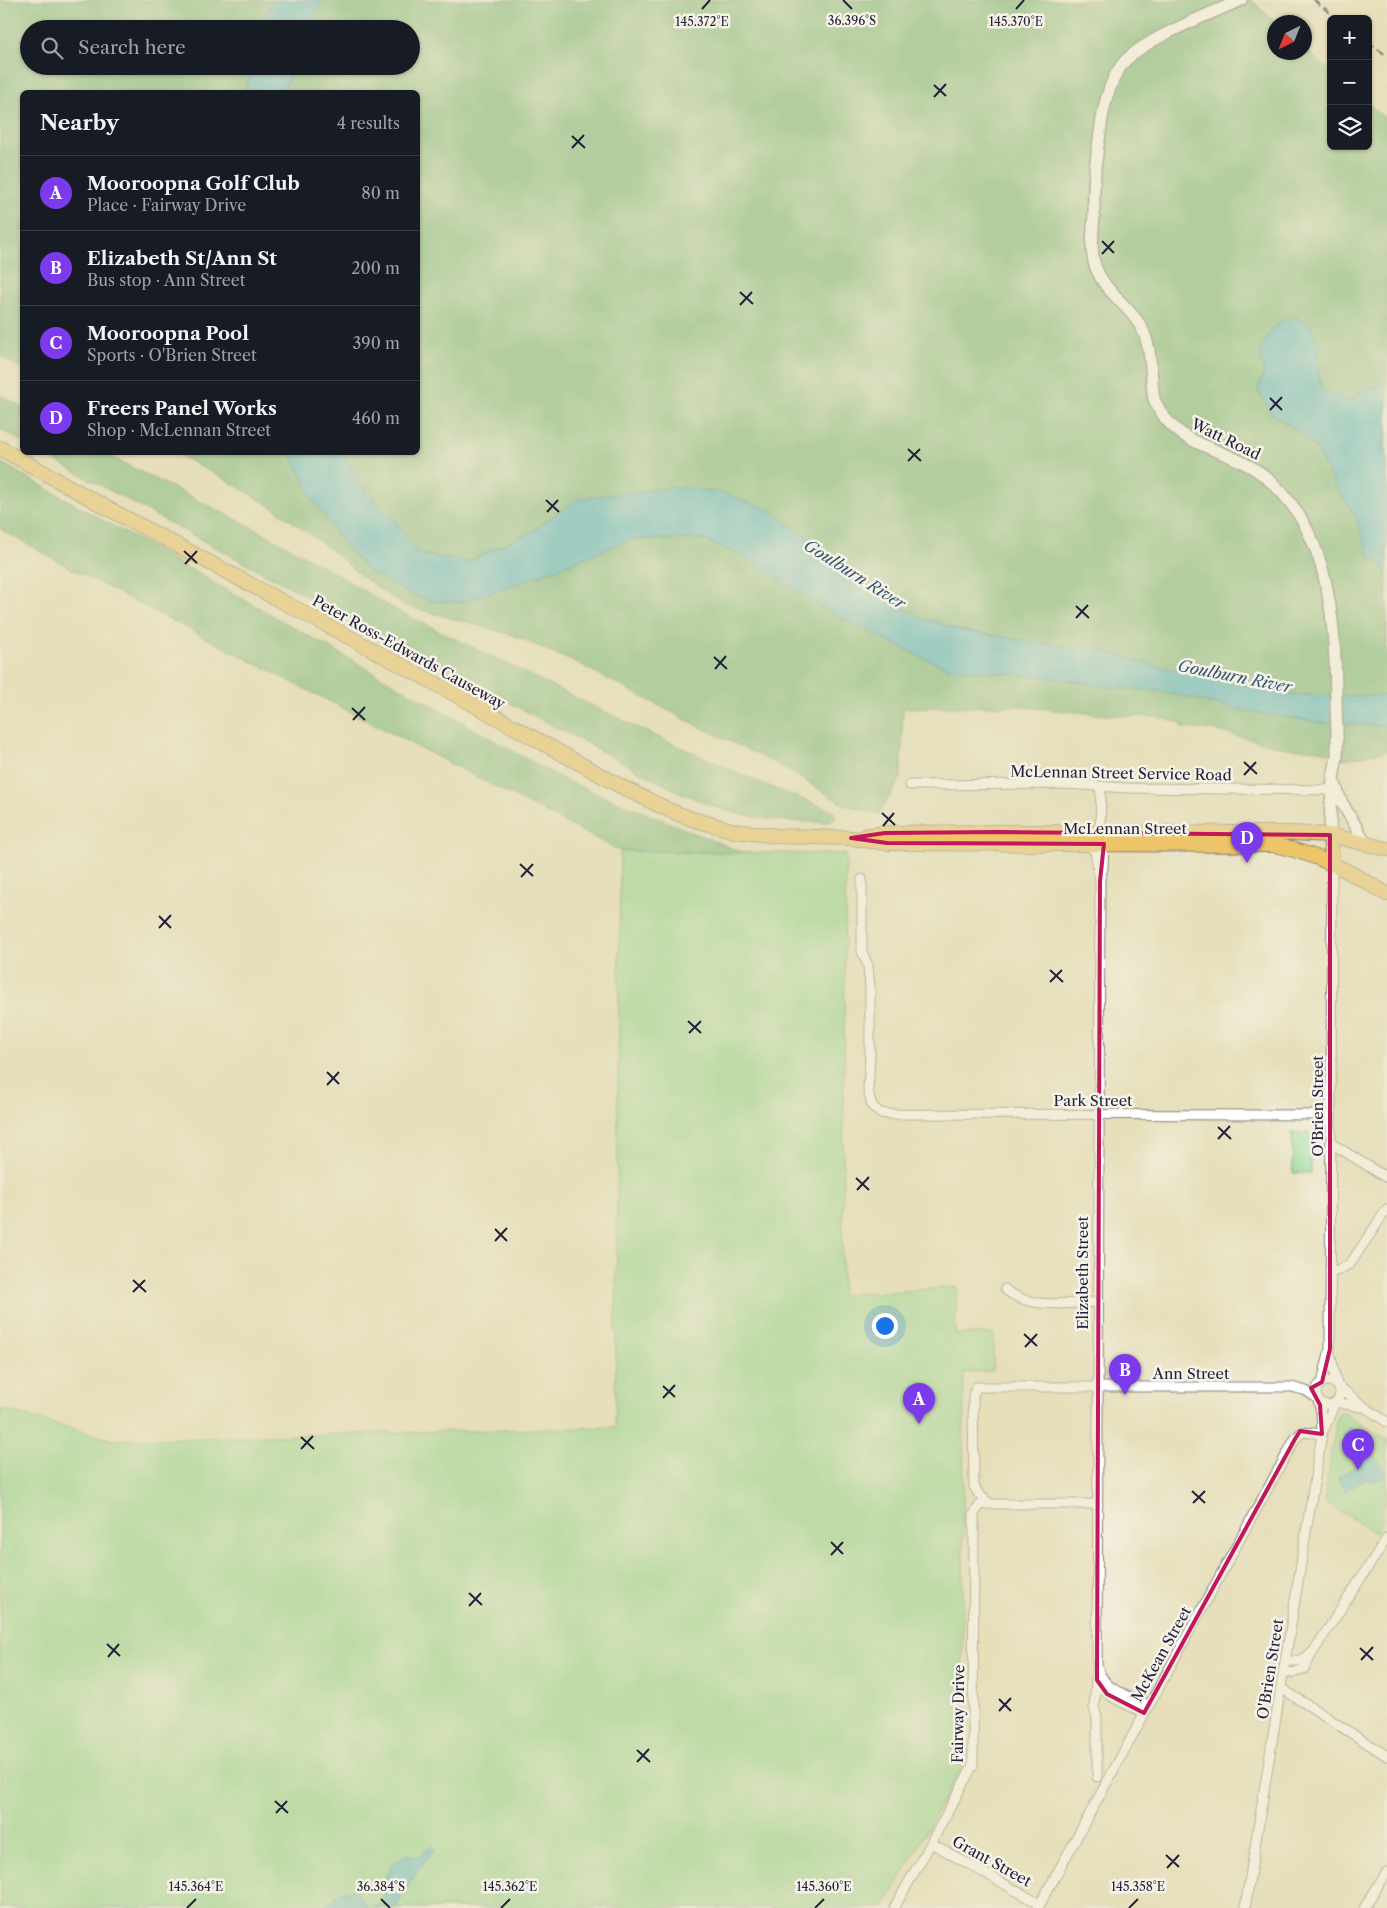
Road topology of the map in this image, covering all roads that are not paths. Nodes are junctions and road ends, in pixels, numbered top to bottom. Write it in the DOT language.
graph roads {
  1 [pos="1241,0"];
  2 [pos="0,448"];
  3 [pos="1333,775"];
  4 [pos="910,785"];
  5 [pos="1101,786"];
  6 [pos="1332,790"];
  7 [pos="1330,835"];
  8 [pos="818,838"];
  9 [pos="851,838"];
  10 [pos="1102,838"];
  11 [pos="1365,842"];
  12 [pos="1084,844"];
  13 [pos="1387,849"];
  14 [pos="1332,862"];
  15 [pos="862,879"];
  16 [pos="1100,881"];
  17 [pos="1387,894"];
  18 [pos="1099,1114"];
  19 [pos="1331,1115"];
  20 [pos="1331,1143"];
  21 [pos="1387,1178"];
  22 [pos="1387,1209"];
  23 [pos="1330,1270"];
  24 [pos="1005,1289"];
  25 [pos="1098,1302"];
  26 [pos="1330,1349"];
  27 [pos="1322,1382"];
  28 [pos="1099,1386"];
  29 [pos="1338,1386"];
  30 [pos="1286,1387"];
  31 [pos="1317,1399"];
  32 [pos="1335,1402"];
  33 [pos="1366,1408"];
  34 [pos="1387,1422"];
  35 [pos="1322,1434"];
  36 [pos="987,1504"];
  37 [pos="1098,1504"];
  38 [pos="1387,1538"];
  39 [pos="1313,1652"];
  40 [pos="1285,1661"];
  41 [pos="1098,1666"];
  42 [pos="1283,1671"];
  43 [pos="1281,1688"];
  44 [pos="1147,1709"];
  45 [pos="1387,1756"];
  46 [pos="1097,1777"];
  47 [pos="931,1843"];
  48 [pos="1387,1872"];
  49 [pos="1039,1906"];
  50 [pos="894,1908"];
  51 [pos="1245,1908"];
  52 [pos="1364,1908"];
  1 -- 3 [label="street, Watt Road"];
  2 -- 8 [label="highway, Peter Ross-Edwards Causeway"];
  3 -- 6 [label="street, Watt Road"];
  3 -- 11 [label="street"];
  4 -- 5 [label="street, McLennan Street Service Road"];
  5 -- 6 [label="street, McLennan Street Service Road"];
  5 -- 10 [label="street, Elizabeth Street"];
  6 -- 7 [label="street, Watt Road"];
  7 -- 10 [label="highway, McLennan Street"];
  7 -- 11 [label="highway, McLennan Street"];
  7 -- 14 [label="highway"];
  8 -- 9 [label="highway, McLennan Street"];
  9 -- 10 [label="highway, McLennan Street"];
  9 -- 12 [label="highway, McLennan Street"];
  10 -- 12 [label="highway, McLennan Street"];
  10 -- 14 [label="highway, McLennan Street"];
  10 -- 16 [label="street, Elizabeth Street"];
  11 -- 13 [label="highway, McLennan Street"];
  12 -- 16 [label="street, Elizabeth Street"];
  14 -- 17 [label="highway, McLennan Street"];
  14 -- 19 [label="street, O'Brien Street"];
  15 -- 18 [label="street, Park Street"];
  16 -- 18 [label="street, Elizabeth Street"];
  18 -- 19 [label="street, Park Street"];
  18 -- 25 [label="street, Elizabeth Street"];
  19 -- 20 [label="street, O'Brien Street"];
  20 -- 21 [label="street"];
  20 -- 23 [label="street, O'Brien Street"];
  22 -- 23 [label="street"];
  23 -- 26 [label="street, O'Brien Street"];
  24 -- 25 [label="street"];
  25 -- 28 [label="street, Elizabeth Street"];
  26 -- 27 [label="street, O'Brien Street"];
  26 -- 29 [label="street, O'Brien Street"];
  27 -- 29 [label="street"];
  27 -- 30 [label="street, Ann Street"];
  27 -- 31 [label="street"];
  28 -- 30 [label="street, Ann Street"];
  28 -- 36 [label="street, Ann Street"];
  28 -- 37 [label="street, Elizabeth Street"];
  29 -- 32 [label="street"];
  29 -- 33 [label="street"];
  30 -- 31 [label="street, Ann Street"];
  31 -- 32 [label="street"];
  31 -- 35 [label="street, O'Brien Street"];
  32 -- 33 [label="street"];
  32 -- 35 [label="street, O'Brien Street"];
  33 -- 34 [label="street"];
  35 -- 40 [label="street, O'Brien Street"];
  35 -- 44 [label="street, McKean Street"];
  36 -- 37 [label="street"];
  36 -- 47 [label="street, Fairway Drive"];
  37 -- 41 [label="street, Elizabeth Street"];
  38 -- 39 [label="street"];
  39 -- 40 [label="street"];
  39 -- 42 [label="street"];
  40 -- 42 [label="street, O'Brien Street"];
  41 -- 44 [label="street, Elizabeth Street"];
  41 -- 46 [label="street, Elizabeth Street"];
  42 -- 43 [label="street, O'Brien Street"];
  43 -- 45 [label="street"];
  43 -- 51 [label="street, O'Brien Street"];
  44 -- 49 [label="street, McKean Street"];
  47 -- 49 [label="street, Grant Street"];
  47 -- 50 [label="street, Fairway Drive"];
  48 -- 52 [label="street"];
}
